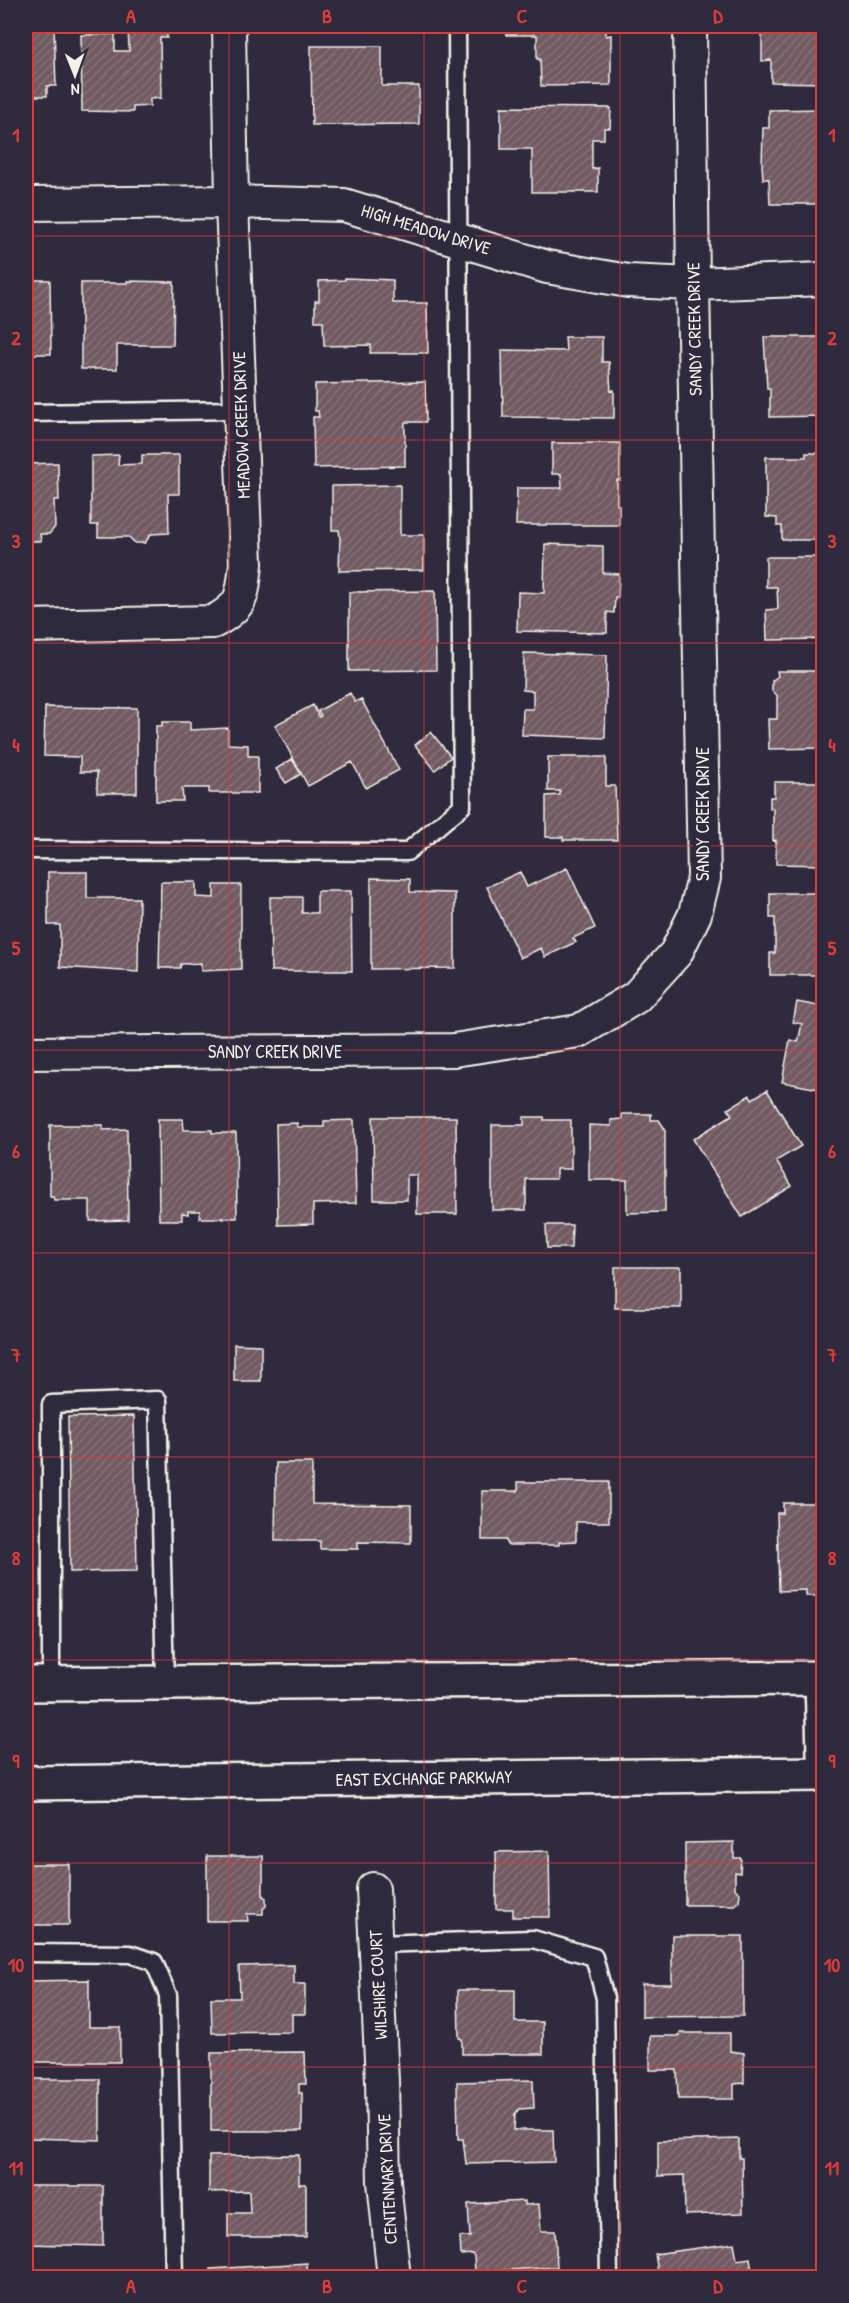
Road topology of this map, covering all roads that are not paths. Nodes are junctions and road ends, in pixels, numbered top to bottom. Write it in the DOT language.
graph roads {
  1 [pos="229,26"];
  2 [pos="457,26"];
  3 [pos="690,26"];
  4 [pos="232,202"];
  5 [pos="26,204"];
  6 [pos="459,239"];
  7 [pos="824,279"];
  8 [pos="693,284"];
  9 [pos="240,410"];
  10 [pos="26,413"];
  11 [pos="26,626"];
  12 [pos="26,850"];
  13 [pos="26,1053"];
  14 [pos="823,1678"];
  15 [pos="165,1683"];
  16 [pos="38,1684"];
  17 [pos="824,1755"];
  18 [pos="824,1774"];
  19 [pos="26,1783"];
  20 [pos="373,1889"];
  21 [pos="376,1944"];
  22 [pos="26,1953"];
  23 [pos="382,2081"];
  24 [pos="174,2277"];
  25 [pos="394,2277"];
  26 [pos="609,2277"];
  1 -- 4 [label="street, MEADOW CREEK DRIVE"];
  2 -- 6 [label="lane"];
  3 -- 8 [label="street, SANDY CREEK DRIVE"];
  4 -- 5 [label="street, HIGH MEADOW DRIVE"];
  4 -- 6 [label="street, HIGH MEADOW DRIVE"];
  4 -- 9 [label="street, MEADOW CREEK DRIVE"];
  6 -- 8 [label="street, HIGH MEADOW DRIVE"];
  6 -- 12 [label="lane"];
  7 -- 8 [label="street, HIGH MEADOW DRIVE"];
  8 -- 13 [label="street, SANDY CREEK DRIVE"];
  9 -- 10 [label="lane"];
  9 -- 11 [label="street, MEADOW CREEK DRIVE"];
  14 -- 15 [label="main road"];
  14 -- 17 [label="main road"];
  15 -- 16 [label="main road"];
  15 -- 16 [label="lane"];
  18 -- 19 [label="main road, EAST EXCHANGE PARKWAY"];
  20 -- 21 [label="street, WILSHIRE COURT"];
  21 -- 23 [label="street, WILSHIRE COURT"];
  21 -- 26 [label="lane"];
  22 -- 24 [label="lane"];
  23 -- 25 [label="street, CENTENNARY DRIVE"];
}
